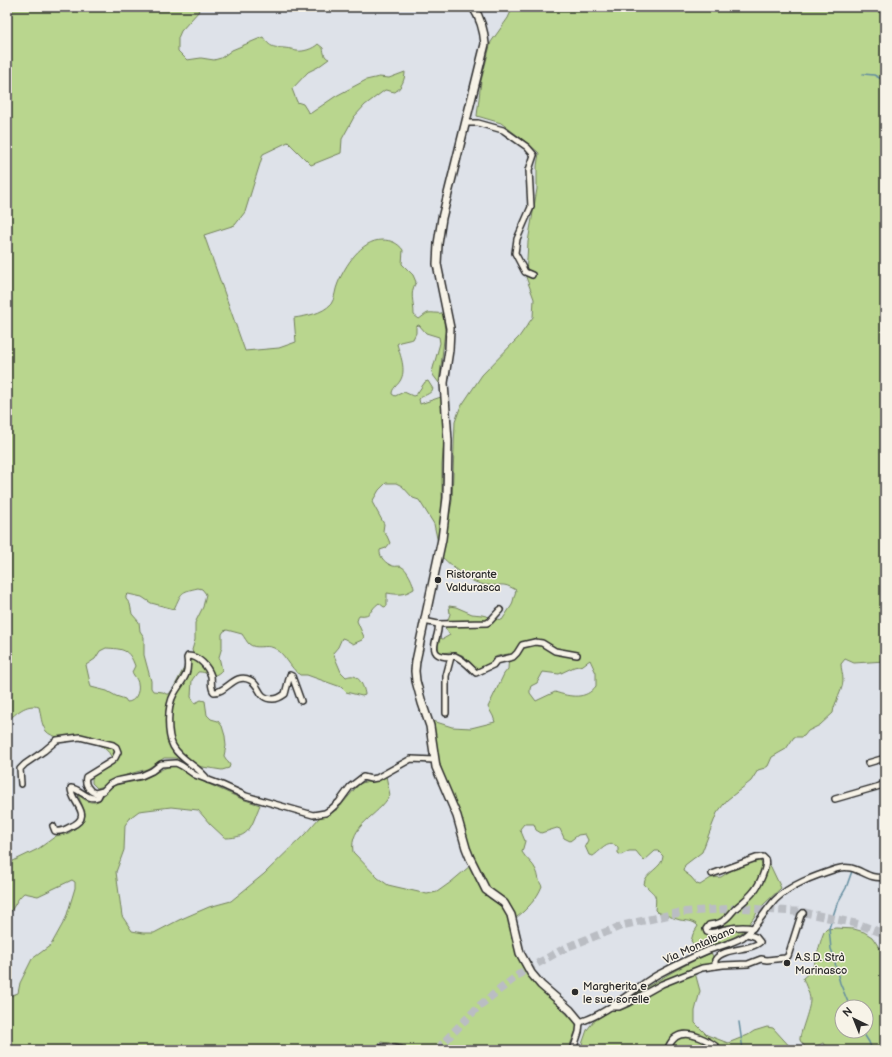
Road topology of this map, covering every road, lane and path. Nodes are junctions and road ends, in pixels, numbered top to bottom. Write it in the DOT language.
graph roads {
  1 [pos="473,7"];
  2 [pos="466,123"];
  3 [pos="532,276"];
  4 [pos="500,610"];
  5 [pos="424,621"];
  6 [pos="438,624"];
  7 [pos="577,655"];
  8 [pos="451,657"];
  9 [pos="301,700"];
  10 [pos="446,713"];
  11 [pos="885,758"];
  12 [pos="435,760"];
  13 [pos="868,763"];
  14 [pos="208,780"];
  15 [pos="885,782"];
  16 [pos="21,784"];
  17 [pos="100,793"];
  18 [pos="835,799"];
  19 [pos="53,826"];
  20 [pos="712,874"];
  21 [pos="885,877"];
  22 [pos="803,914"];
  23 [pos="752,928"];
  24 [pos="746,934"];
  25 [pos="715,966"];
  26 [pos="610,1007"];
  27 [pos="580,1022"];
  28 [pos="378,1050"];
  29 [pos="402,1050"];
  30 [pos="573,1050"];
  31 [pos="667,1050"];
  32 [pos="720,1050"];
  1 -- 2 [label="main road"];
  2 -- 3 [label="street"];
  2 -- 5 [label="main road"];
  4 -- 6 [label="street"];
  5 -- 6 [label="street"];
  5 -- 12 [label="main road"];
  6 -- 8 [label="street"];
  7 -- 8 [label="street"];
  8 -- 10 [label="street"];
  9 -- 14 [label="street"];
  11 -- 13 [label="street"];
  12 -- 14 [label="street"];
  12 -- 27 [label="main road"];
  14 -- 17 [label="street"];
  15 -- 18 [label="street"];
  16 -- 17 [label="street"];
  17 -- 19 [label="street"];
  20 -- 23 [label="street"];
  21 -- 23 [label="street, Via Montalbano"];
  22 -- 25 [label="street"];
  23 -- 24 [label="street, Via Montalbano"];
  24 -- 25 [label="street"];
  24 -- 26 [label="street, Via Montalbano"];
  25 -- 26 [label="street"];
  26 -- 27 [label="street, Via Montalbano"];
  27 -- 30 [label="street"];
  28 -- 29 [label="street"];
  31 -- 32 [label="street"];
}
